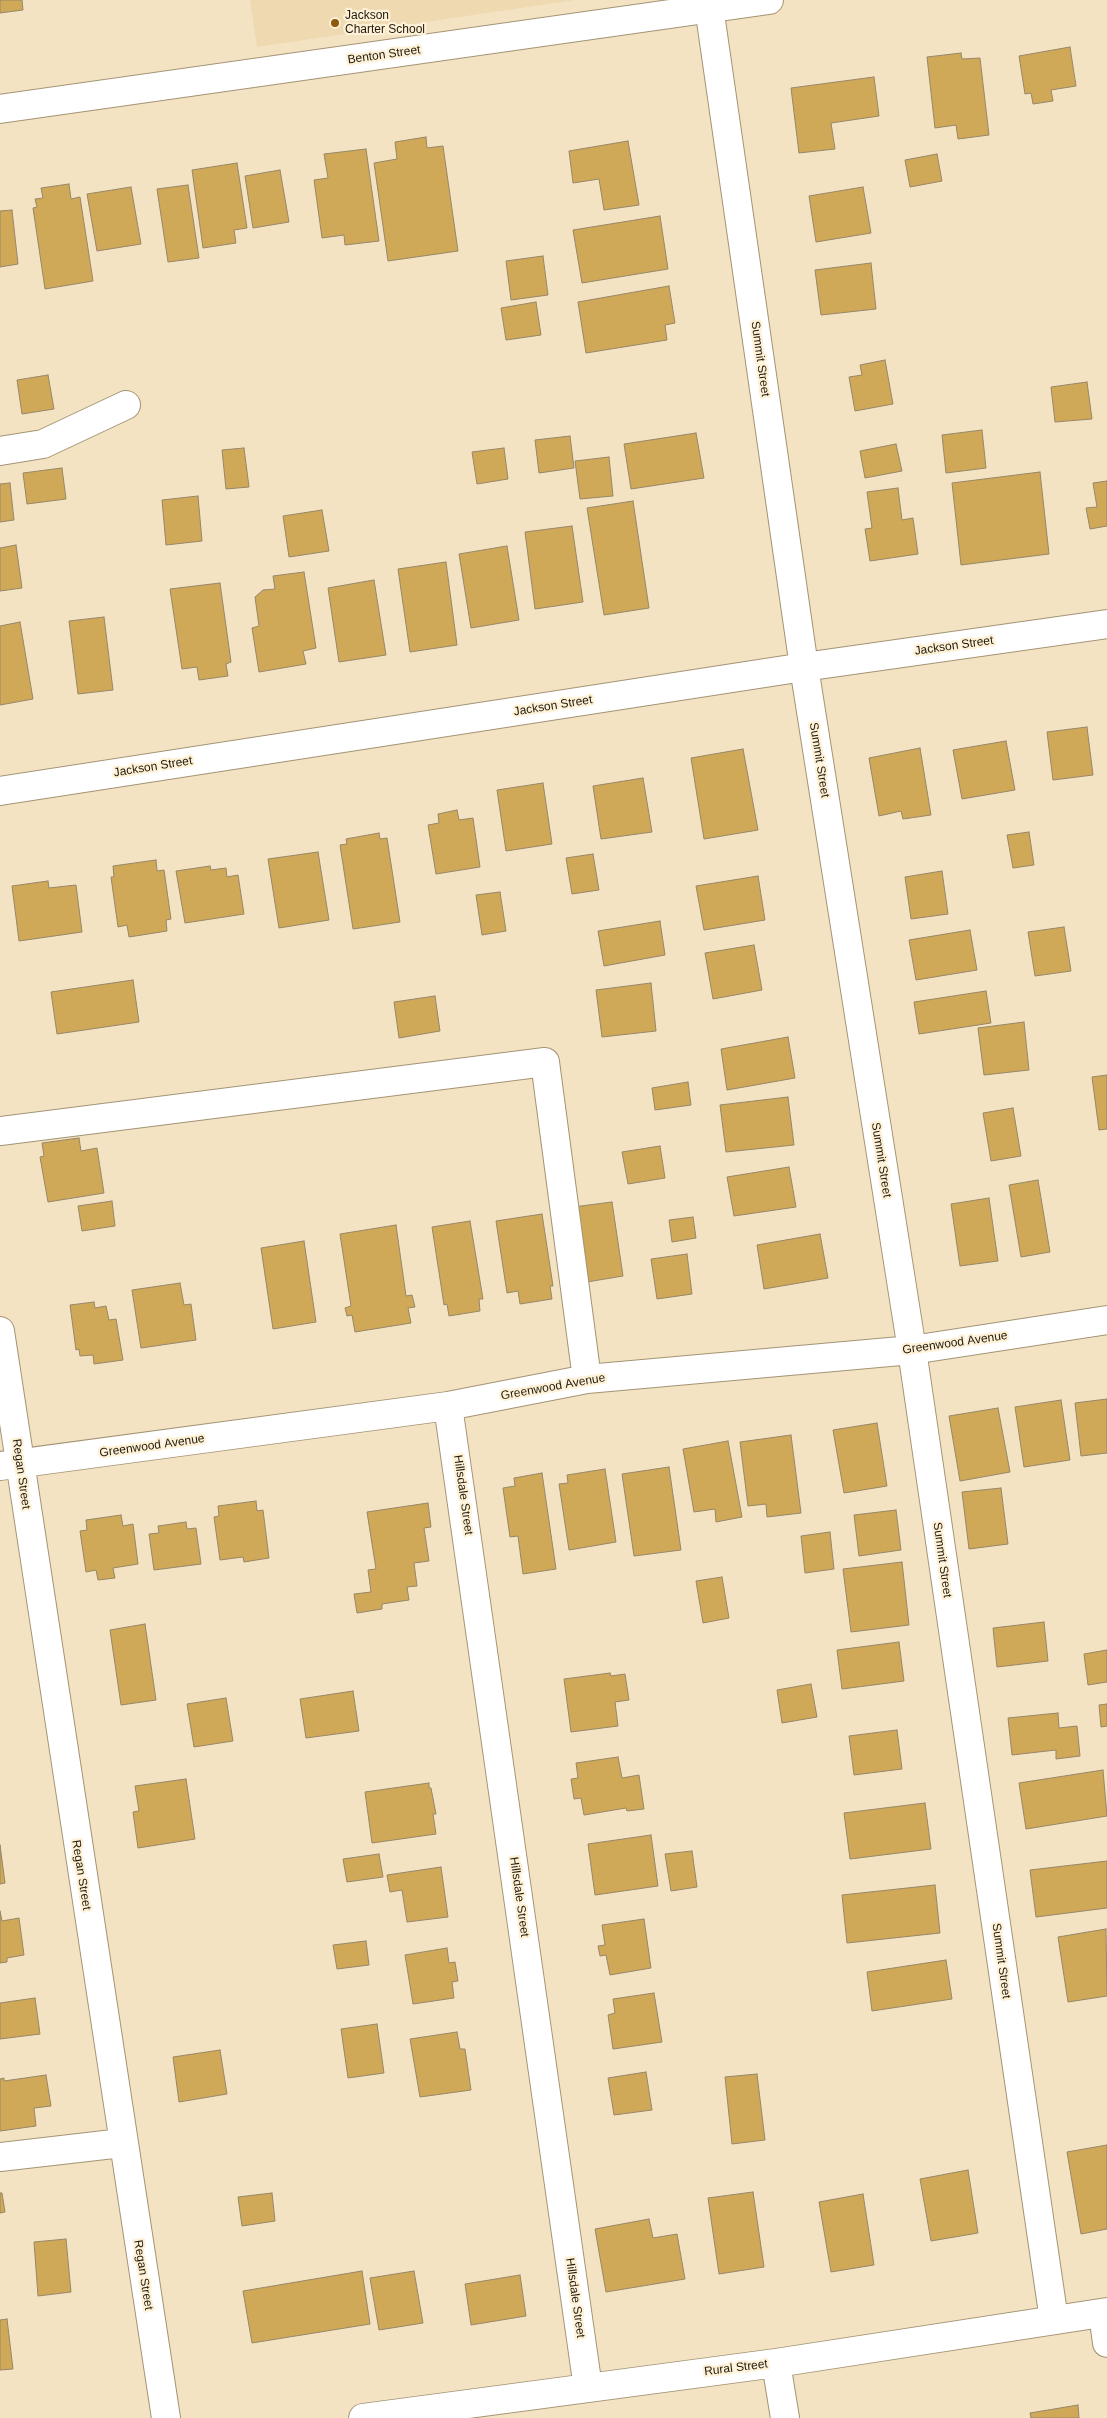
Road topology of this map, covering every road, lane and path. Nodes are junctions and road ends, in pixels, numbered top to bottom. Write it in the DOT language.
graph roads {
  1 [pos="769,0"];
  2 [pos="708,4"];
  3 [pos="0,109"];
  4 [pos="126,404"];
  5 [pos="0,451"];
  6 [pos="1107,624"];
  7 [pos="804,667"];
  8 [pos="0,791"];
  9 [pos="0,1131"];
  10 [pos="1107,1320"];
  11 [pos="0,1331"];
  12 [pos="912,1350"];
  13 [pos="587,1379"];
  14 [pos="448,1406"];
  15 [pos="10,1465"];
  16 [pos="122,2142"];
  17 [pos="0,2157"];
  18 [pos="1105,2312"];
  19 [pos="1054,2320"];
  20 [pos="1107,2343"];
  21 [pos="776,2363"];
  22 [pos="588,2388"];
  23 [pos="166,2418"];
  24 [pos="363,2418"];
  25 [pos="785,2418"];
  1 -- 2 [label="street, Benton Street"];
  2 -- 3 [label="street, Benton Street"];
  2 -- 7 [label="street, Summit Street"];
  4 -- 5 [label="street"];
  6 -- 7 [label="street, Jackson Street"];
  7 -- 8 [label="street, Jackson Street"];
  7 -- 12 [label="street, Summit Street"];
  9 -- 13 [label="street"];
  10 -- 12 [label="street, Greenwood Avenue"];
  11 -- 15 [label="street, Regan Street"];
  12 -- 13 [label="street, Greenwood Avenue"];
  12 -- 19 [label="street, Summit Street"];
  13 -- 14 [label="street, Greenwood Avenue"];
  14 -- 15 [label="street, Greenwood Avenue"];
  14 -- 22 [label="street, Hillsdale Street"];
  15 -- 16 [label="street, Regan Street"];
  16 -- 17 [label="street"];
  16 -- 23 [label="street, Regan Street"];
  18 -- 19 [label="street, Rural Street"];
  18 -- 20 [label="street"];
  19 -- 21 [label="street, Rural Street"];
  21 -- 22 [label="street, Rural Street"];
  21 -- 25 [label="street"];
  22 -- 24 [label="street, Rural Street"];
}
